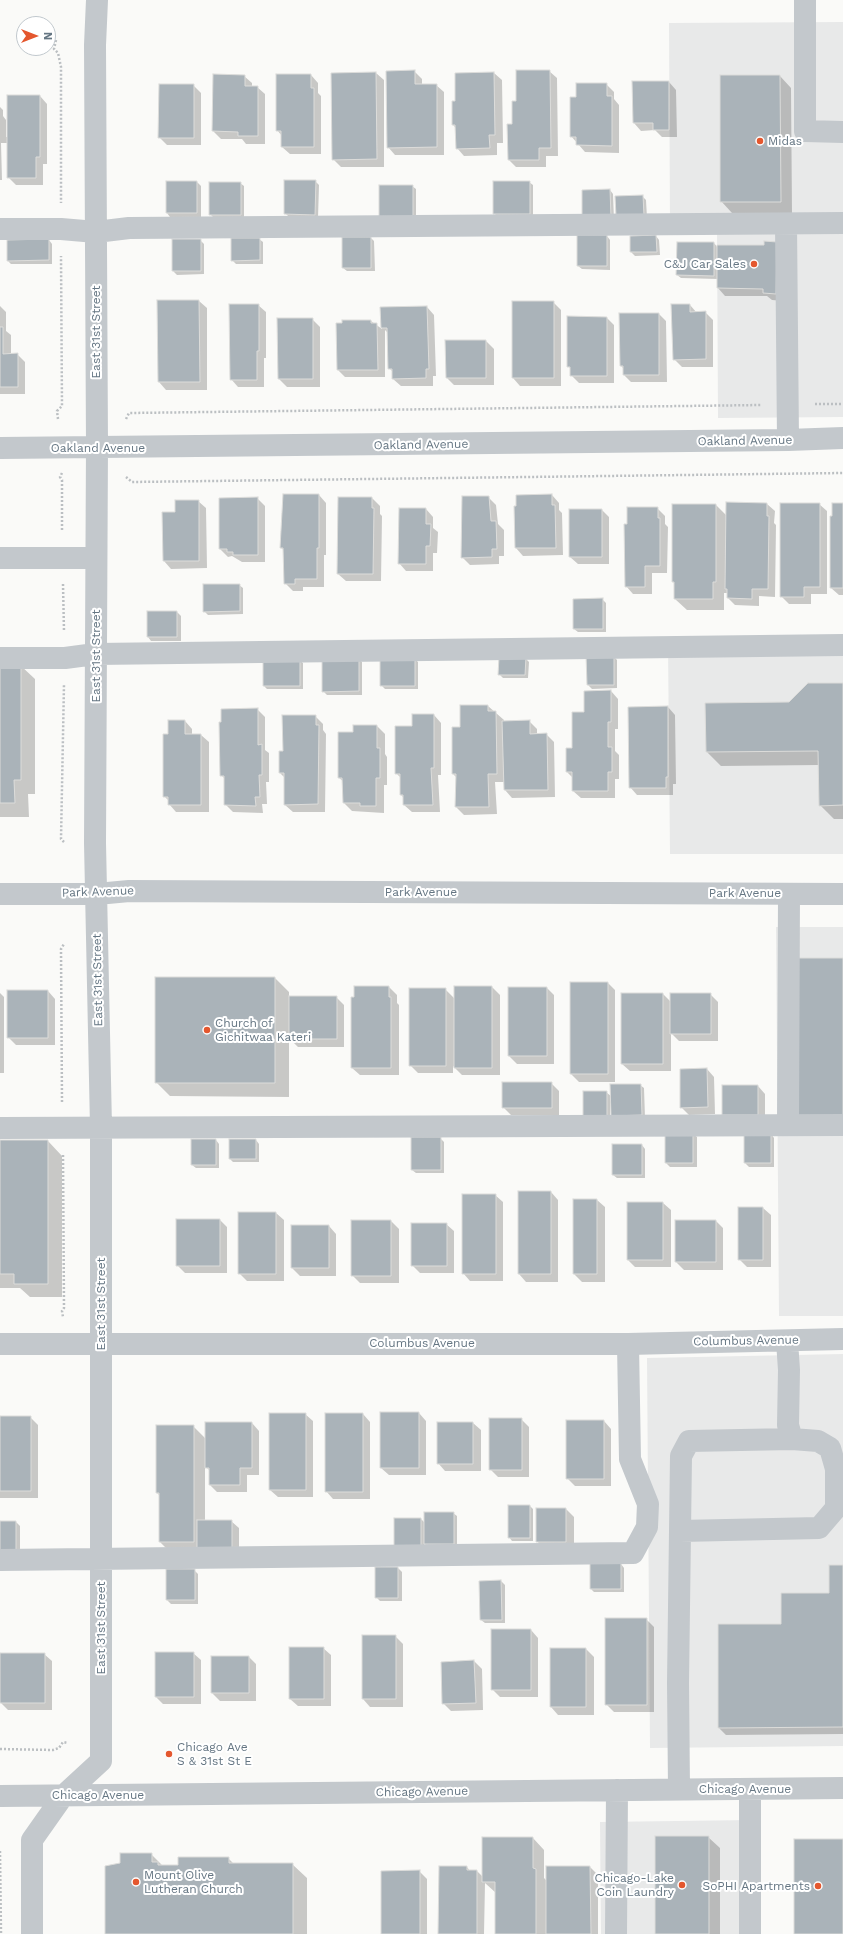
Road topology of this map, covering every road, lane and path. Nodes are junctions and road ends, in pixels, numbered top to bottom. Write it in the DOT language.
graph roads {
  1 [pos="97,0"];
  2 [pos="805,0"];
  3 [pos="843,132"];
  4 [pos="843,223"];
  5 [pos="786,224"];
  6 [pos="0,229"];
  7 [pos="96,232"];
  8 [pos="843,404"];
  9 [pos="788,405"];
  10 [pos="126,419"];
  11 [pos="843,438"];
  12 [pos="788,440"];
  13 [pos="97,446"];
  14 [pos="0,448"];
  15 [pos="843,473"];
  16 [pos="126,477"];
  17 [pos="0,558"];
  18 [pos="96,558"];
  19 [pos="843,645"];
  20 [pos="95,654"];
  21 [pos="0,658"];
  22 [pos="0,894"];
  23 [pos="97,894"];
  24 [pos="789,894"];
  25 [pos="843,894"];
  26 [pos="788,1124"];
  27 [pos="843,1124"];
  28 [pos="101,1127"];
  29 [pos="0,1128"];
  30 [pos="843,1339"];
  31 [pos="787,1341"];
  32 [pos="101,1342"];
  33 [pos="0,1344"];
  34 [pos="628,1344"];
  35 [pos="792,1439"];
  36 [pos="680,1531"];
  37 [pos="101,1558"];
  38 [pos="0,1560"];
  39 [pos="68,1743"];
  40 [pos="0,1749"];
  41 [pos="843,1788"];
  42 [pos="679,1789"];
  43 [pos="750,1789"];
  44 [pos="617,1790"];
  45 [pos="0,1796"];
  46 [pos="63,1796"];
  47 [pos="0,1851"];
  48 [pos="1,1934"];
  49 [pos="32,1934"];
  50 [pos="616,1934"];
  51 [pos="750,1934"];
  1 -- 7 [label="street, East 31st Street"];
  2 -- 3 [label="street"];
  4 -- 5 [label="street"];
  5 -- 7 [label="street"];
  5 -- 9 [label="street"];
  6 -- 7 [label="street"];
  7 -- 13 [label="street, East 31st Street"];
  8 -- 9 [label="path"];
  9 -- 10 [label="path"];
  9 -- 12 [label="street"];
  11 -- 12 [label="street, Oakland Avenue"];
  12 -- 13 [label="street, Oakland Avenue"];
  13 -- 14 [label="street, Oakland Avenue"];
  13 -- 18 [label="street, East 31st Street"];
  15 -- 16 [label="path"];
  17 -- 18 [label="street"];
  18 -- 20 [label="street, East 31st Street"];
  19 -- 20 [label="street"];
  20 -- 21 [label="street"];
  20 -- 23 [label="street, East 31st Street"];
  22 -- 23 [label="street, Park Avenue"];
  23 -- 24 [label="street, Park Avenue"];
  23 -- 28 [label="street, East 31st Street"];
  24 -- 25 [label="street, Park Avenue"];
  24 -- 26 [label="street"];
  26 -- 27 [label="street"];
  26 -- 28 [label="street"];
  28 -- 29 [label="street"];
  28 -- 32 [label="street, East 31st Street"];
  30 -- 31 [label="street, Columbus Avenue"];
  31 -- 34 [label="street, Columbus Avenue"];
  31 -- 35 [label="street"];
  32 -- 33 [label="street, Columbus Avenue"];
  32 -- 34 [label="street, Columbus Avenue"];
  32 -- 37 [label="street, East 31st Street"];
  34 -- 37 [label="street"];
  35 -- 36 [label="street"];
  35 -- 36 [label="street"];
  36 -- 42 [label="street"];
  37 -- 38 [label="street"];
  37 -- 46 [label="street, East 31st Street"];
  39 -- 40 [label="path"];
  41 -- 43 [label="street, Chicago Avenue"];
  42 -- 43 [label="street, Chicago Avenue"];
  42 -- 44 [label="street, Chicago Avenue"];
  43 -- 51 [label="street"];
  44 -- 46 [label="street, Chicago Avenue"];
  44 -- 50 [label="street"];
  45 -- 46 [label="street, Chicago Avenue"];
  46 -- 49 [label="street, East 31st Street"];
  47 -- 48 [label="path"];
}
